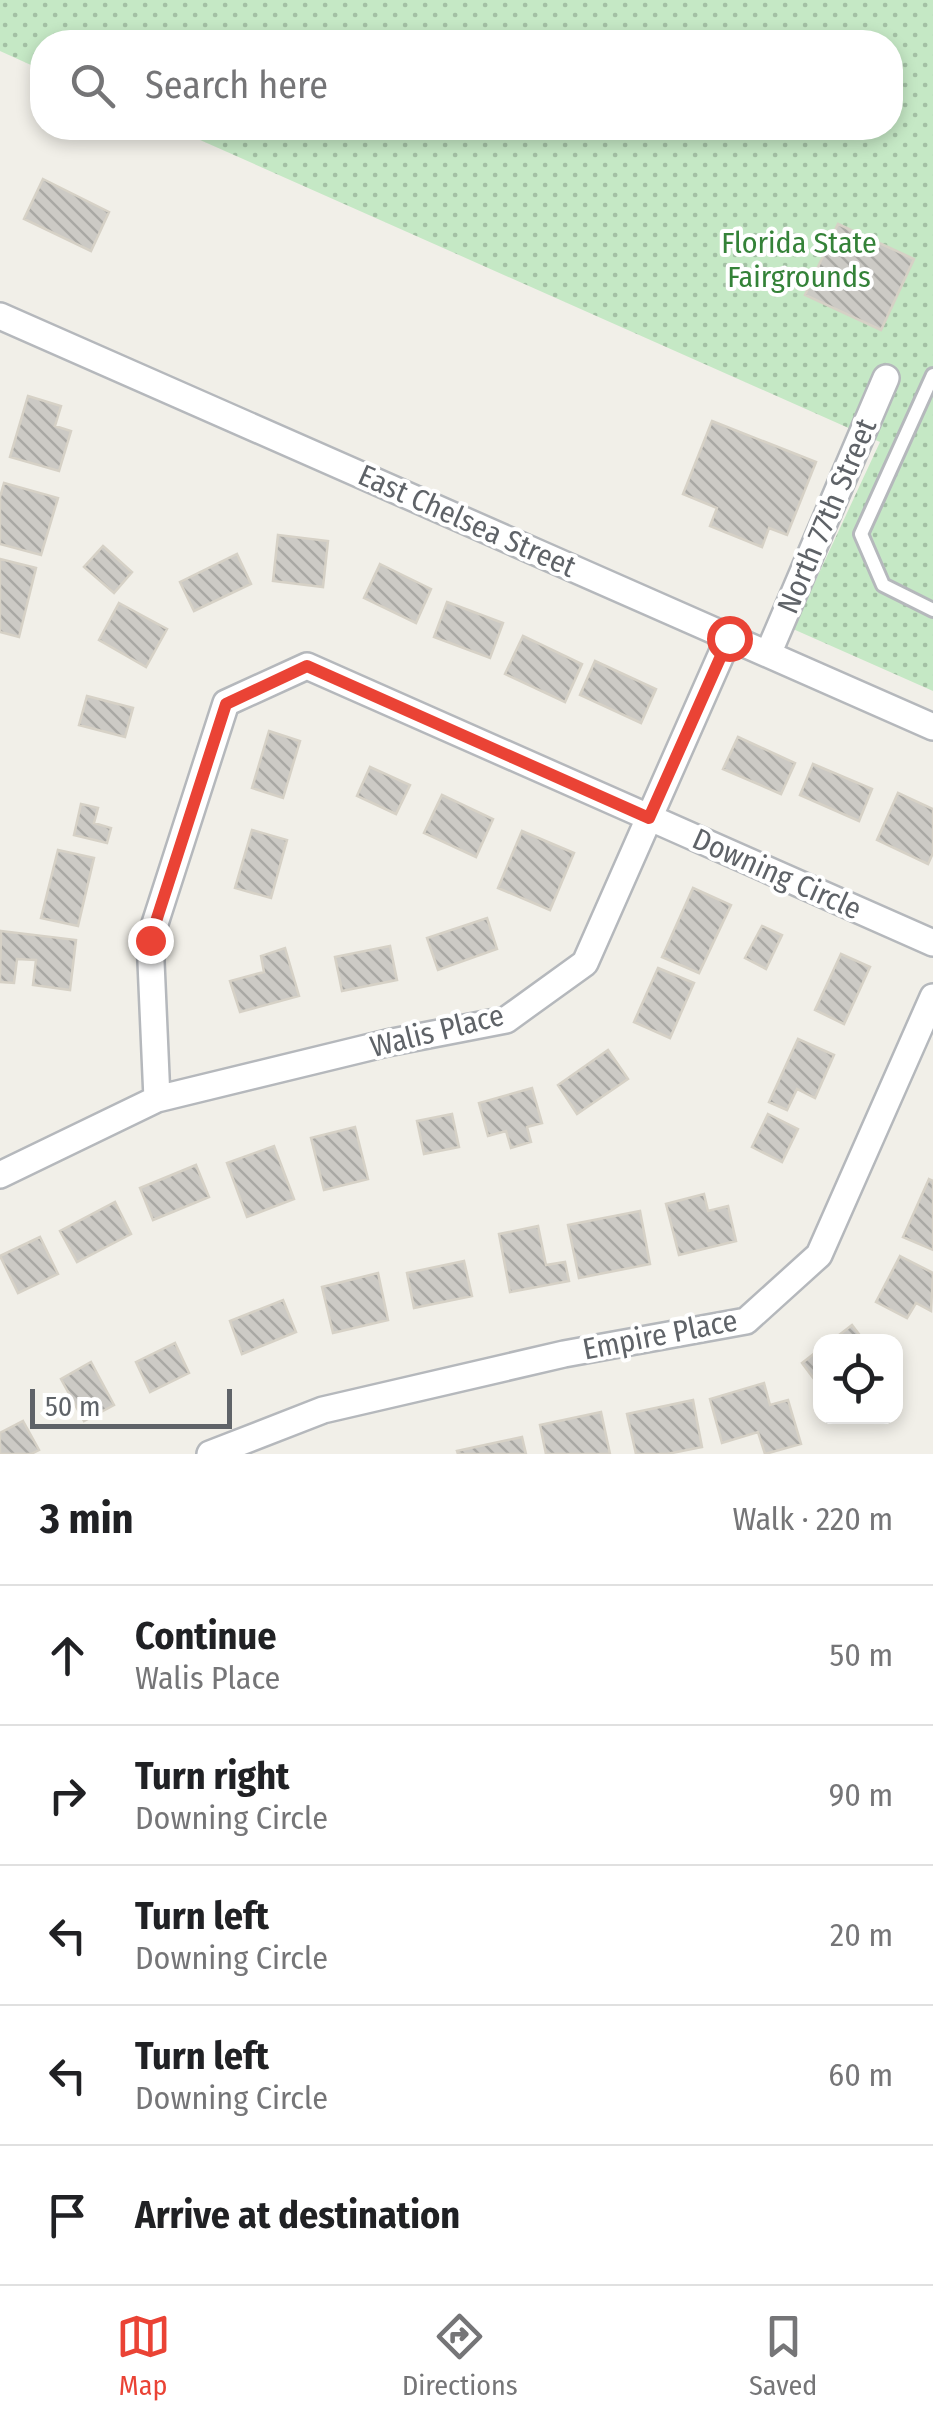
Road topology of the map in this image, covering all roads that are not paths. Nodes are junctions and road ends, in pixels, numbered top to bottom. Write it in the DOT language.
graph roads {
  1 [pos="0,316"];
  2 [pos="933,374"];
  3 [pos="886,378"];
  4 [pos="933,610"];
  5 [pos="729,638"];
  6 [pos="768,654"];
  7 [pos="933,728"];
  8 [pos="649,818"];
  9 [pos="933,943"];
  10 [pos="933,997"];
  11 [pos="157,1098"];
  12 [pos="0,1175"];
  13 [pos="210,1454"];
  1 -- 5 [label="street, East Chelsea Street"];
  2 -- 4 [label="lane"];
  3 -- 6 [label="street, North 77th Street"];
  5 -- 6 [label="street, East Chelsea Street"];
  5 -- 8 [label="street, Walis Place"];
  6 -- 7 [label="street, East Chelsea Street"];
  8 -- 9 [label="street, Downing Circle"];
  8 -- 11 [label="street, Walis Place"];
  8 -- 11 [label="street, Downing Circle"];
  10 -- 13 [label="street, Empire Place"];
  11 -- 12 [label="street, Walis Place"];
}
